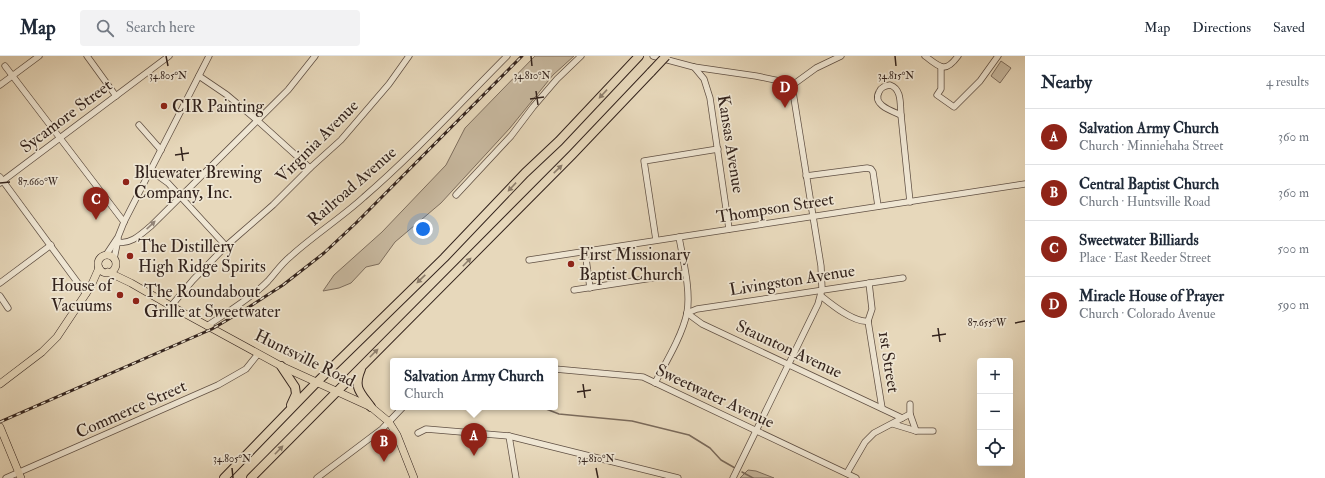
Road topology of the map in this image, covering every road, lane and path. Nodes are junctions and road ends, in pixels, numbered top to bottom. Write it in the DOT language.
graph roads {
  1 [pos="38,56"];
  2 [pos="87,56"];
  3 [pos="169,56"];
  4 [pos="210,56"];
  5 [pos="315,56"];
  6 [pos="409,56"];
  7 [pos="507,56"];
  8 [pos="581,56"];
  9 [pos="640,56"];
  10 [pos="653,56"];
  11 [pos="666,56"];
  12 [pos="841,56"];
  13 [pos="925,56"];
  14 [pos="958,56"];
  15 [pos="998,56"];
  16 [pos="6,66"];
  17 [pos="941,67"];
  18 [pos="694,68"];
  19 [pos="13,75"];
  20 [pos="199,76"];
  21 [pos="0,84"];
  22 [pos="794,84"];
  23 [pos="116,96"];
  24 [pos="901,115"];
  25 [pos="258,121"];
  26 [pos="139,125"];
  27 [pos="60,137"];
  28 [pos="718,149"];
  29 [pos="161,150"];
  30 [pos="310,168"];
  31 [pos="150,170"];
  32 [pos="806,176"];
  33 [pos="1,181"];
  34 [pos="1025,184"];
  35 [pos="456,194"];
  36 [pos="180,196"];
  37 [pos="910,202"];
  38 [pos="878,206"];
  39 [pos="812,217"];
  40 [pos="124,222"];
  41 [pos="729,229"];
  42 [pos="679,237"];
  43 [pos="118,240"];
  44 [pos="656,240"];
  45 [pos="51,245"];
  46 [pos="226,246"];
  47 [pos="585,251"];
  48 [pos="106,255"];
  49 [pos="530,260"];
  50 [pos="115,262"];
  51 [pos="104,271"];
  52 [pos="685,272"];
  53 [pos="902,278"];
  54 [pos="0,283"];
  55 [pos="131,283"];
  56 [pos="869,283"];
  57 [pos="590,288"];
  58 [pos="574,290"];
  59 [pos="822,290"];
  60 [pos="86,294"];
  61 [pos="0,296"];
  62 [pos="821,296"];
  63 [pos="171,306"];
  64 [pos="8,308"];
  65 [pos="686,313"];
  66 [pos="868,321"];
  67 [pos="207,326"];
  68 [pos="258,354"];
  69 [pos="363,364"];
  70 [pos="788,365"];
  71 [pos="281,366"];
  72 [pos="558,369"];
  73 [pos="317,382"];
  74 [pos="655,383"];
  75 [pos="0,384"];
  76 [pos="337,391"];
  77 [pos="910,404"];
  78 [pos="371,407"];
  79 [pos="882,408"];
  80 [pos="400,410"];
  81 [pos="288,413"];
  82 [pos="910,414"];
  83 [pos="902,418"];
  84 [pos="389,422"];
  85 [pos="893,424"];
  86 [pos="0,427"];
  87 [pos="756,431"];
  88 [pos="916,431"];
  89 [pos="933,431"];
  90 [pos="418,433"];
  91 [pos="509,436"];
  92 [pos="846,473"];
  93 [pos="20,475"];
  94 [pos="658,476"];
  95 [pos="6,478"];
  96 [pos="224,478"];
  97 [pos="251,478"];
  98 [pos="317,478"];
  99 [pos="414,478"];
  100 [pos="516,478"];
  101 [pos="678,478"];
  102 [pos="733,478"];
  103 [pos="856,478"];
  1 -- 19 [label="street"];
  2 -- 23 [label="street"];
  3 -- 23 [label="street, Sycamore Street"];
  4 -- 20 [label="street"];
  5 -- 25 [label="street"];
  6 -- 30 [label="street, Virginia Avenue"];
  7 -- 67 [label="street, Railroad Avenue"];
  8 -- 35 [label="street"];
  9 -- 73 [label="highway, one-way"];
  10 -- 18 [label="street"];
  69 -- 11 [label="highway, one-way, bridge"];
  12 -- 22 [label="street"];
  13 -- 17 [label="street"];
  14 -- 17 [label="street"];
  15 -- 17 [label="street"];
  16 -- 19 [label="street"];
  18 -- 22 [label="street"];
  18 -- 28 [label="street, Kansas Avenue"];
  19 -- 21 [label="street"];
  19 -- 27 [label="street"];
  20 -- 25 [label="street"];
  20 -- 29 [label="street"];
  22 -- 32 [label="street"];
  23 -- 27 [label="street, Sycamore Street"];
  24 -- 24 [label="street"];
  24 -- 37 [label="street"];
  25 -- 30 [label="street"];
  25 -- 36 [label="street"];
  26 -- 29 [label="street"];
  27 -- 33 [label="street, Sycamore Street"];
  27 -- 40 [label="street"];
  28 -- 41 [label="street, Kansas Avenue"];
  28 -- 44 [label="street"];
  29 -- 31 [label="street"];
  30 -- 46 [label="street, Virginia Avenue"];
  31 -- 36 [label="street"];
  31 -- 40 [label="street"];
  32 -- 38 [label="street"];
  32 -- 39 [label="street"];
  33 -- 45 [label="street"];
  34 -- 37 [label="street, Thompson Street"];
  43 -- 36 [label="street, one-way"];
  36 -- 46 [label="street"];
  37 -- 38 [label="street, Thompson Street"];
  38 -- 39 [label="street, Thompson Street"];
  39 -- 41 [label="street, Thompson Street"];
  39 -- 59 [label="street"];
  40 -- 43 [label="street"];
  41 -- 42 [label="street, Thompson Street"];
  42 -- 44 [label="street, Thompson Street"];
  42 -- 52 [label="street"];
  43 -- 48 [label="street"];
  43 -- 50 [label="street"];
  44 -- 47 [label="street, Thompson Street"];
  45 -- 54 [label="street"];
  45 -- 60 [label="street"];
  46 -- 63 [label="street, Virginia Avenue"];
  47 -- 49 [label="street, Thompson Street"];
  47 -- 57 [label="street"];
  48 -- 50 [label="main road"];
  48 -- 51 [label="main road"];
  50 -- 51 [label="main road"];
  50 -- 55 [label="main road, Huntsville Road"];
  51 -- 55 [label="main road, Huntsville Road"];
  51 -- 60 [label="main road"];
  52 -- 57 [label="street"];
  52 -- 65 [label="street"];
  53 -- 56 [label="street, Livingston Avenue"];
  55 -- 63 [label="main road, Huntsville Road"];
  56 -- 59 [label="street, Livingston Avenue"];
  56 -- 66 [label="street, 1st Street"];
  57 -- 58 [label="street"];
  59 -- 62 [label="street"];
  59 -- 65 [label="street, Livingston Avenue"];
  60 -- 75 [label="main road"];
  61 -- 64 [label="street"];
  62 -- 66 [label="street"];
  62 -- 70 [label="street"];
  63 -- 67 [label="main road, Huntsville Road"];
  65 -- 70 [label="street, Staunton Avenue"];
  65 -- 74 [label="street"];
  66 -- 79 [label="street, 1st Street"];
  67 -- 68 [label="main road, Huntsville Road"];
  68 -- 71 [label="main road, Huntsville Road"];
  68 -- 93 [label="street, Commerce Street"];
  69 -- 76 [label="highway"];
  69 -- 78 [label="highway"];
  70 -- 79 [label="street, Staunton Avenue"];
  70 -- 87 [label="street"];
  71 -- 73 [label="main road, Huntsville Road"];
  71 -- 81 [label="highway"];
  72 -- 74 [label="street, Sweetwater Avenue"];
  73 -- 76 [label="main road, Huntsville Road"];
  73 -- 81 [label="highway"];
  74 -- 87 [label="street, Sweetwater Avenue"];
  76 -- 78 [label="main road, Huntsville Road"];
  97 -- 76 [label="highway, one-way"];
  77 -- 82 [label="street"];
  78 -- 84 [label="main road, Huntsville Road"];
  79 -- 83 [label="street, Staunton Avenue"];
  80 -- 84 [label="street"];
  81 -- 96 [label="highway"];
  82 -- 83 [label="street"];
  82 -- 88 [label="street"];
  83 -- 85 [label="street"];
  84 -- 98 [label="street"];
  84 -- 99 [label="main road, Huntsville Road"];
  85 -- 88 [label="street"];
  85 -- 92 [label="street"];
  86 -- 93 [label="main road"];
  87 -- 92 [label="street, Sweetwater Avenue"];
  87 -- 102 [label="street"];
  88 -- 89 [label="street"];
  90 -- 91 [label="street"];
  91 -- 94 [label="street"];
  91 -- 100 [label="street"];
  92 -- 103 [label="street, Sweetwater Avenue"];
  93 -- 95 [label="street, Commerce Street"];
  94 -- 101 [label="street"];
}
